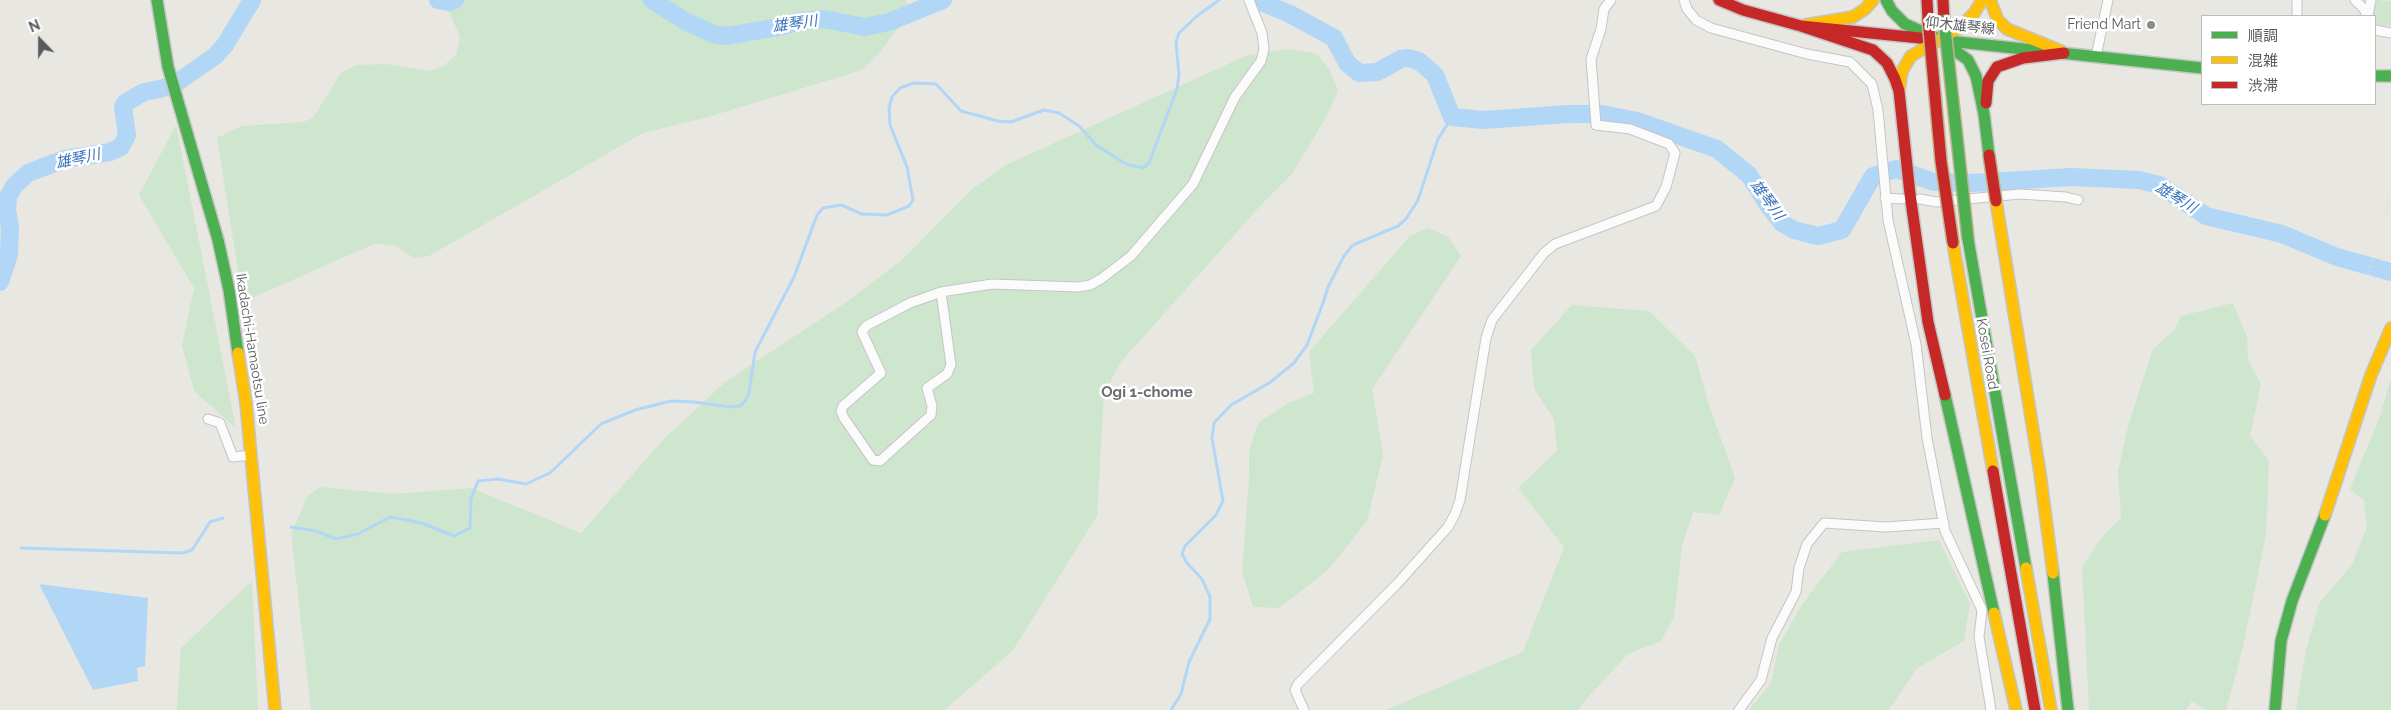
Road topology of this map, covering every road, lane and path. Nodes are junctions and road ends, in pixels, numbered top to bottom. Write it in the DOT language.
graph roads {
  1 [pos="157,0"];
  2 [pos="1611,0"];
  3 [pos="1684,0"];
  4 [pos="1718,0"];
  5 [pos="1873,0"];
  6 [pos="1886,0"];
  7 [pos="1927,0"];
  8 [pos="1943,0"];
  9 [pos="1982,0"];
  10 [pos="1990,0"];
  11 [pos="2108,0"];
  12 [pos="2297,0"];
  13 [pos="2355,0"];
  14 [pos="2371,0"];
  15 [pos="1249,1"];
  16 [pos="2296,15"];
  17 [pos="2367,15"];
  18 [pos="2368,15"];
  19 [pos="1801,26"];
  20 [pos="2376,30"];
  21 [pos="2391,33"];
  22 [pos="1939,39"];
  23 [pos="2064,52"];
  24 [pos="2096,56"];
  25 [pos="2201,68"];
  26 [pos="2376,76"];
  27 [pos="2391,76"];
  28 [pos="1898,91"];
  29 [pos="1984,114"];
  30 [pos="1911,197"];
  31 [pos="1886,198"];
  32 [pos="2078,200"];
  33 [pos="941,292"];
  34 [pos="2391,328"];
  35 [pos="208,419"];
  36 [pos="251,455"];
  37 [pos="1944,523"];
  38 [pos="275,710"];
  39 [pos="1304,710"];
  40 [pos="1739,710"];
  41 [pos="1991,710"];
  42 [pos="2016,710"];
  43 [pos="2035,710"];
  44 [pos="2051,710"];
  45 [pos="2068,710"];
  46 [pos="2275,710"];
  1 -- 36 [label="main road, Ikadachi-Hamaotsu line"];
  2 -- 39 [label="street"];
  3 -- 31 [label="street"];
  4 -- 19 [label="main road, 仰木雄琴線"];
  5 -- 19 [label="main road"];
  6 -- 22 [label="main road"];
  7 -- 43 [label="main road, Kosei Road, bridge"];
  8 -- 44 [label="main road, Kosei Road, bridge"];
  9 -- 22 [label="main road"];
  10 -- 23 [label="main road"];
  11 -- 24 [label="street"];
  12 -- 16 [label="street"];
  13 -- 17 [label="street"];
  14 -- 18 [label="street"];
  15 -- 33 [label="street"];
  19 -- 22 [label="main road, 仰木雄琴線"];
  19 -- 28 [label="main road"];
  20 -- 21 [label="street"];
  22 -- 23 [label="main road, 仰木雄琴線"];
  22 -- 28 [label="main road"];
  22 -- 29 [label="main road"];
  23 -- 24 [label="main road, 仰木雄琴線"];
  23 -- 29 [label="main road"];
  24 -- 25 [label="main road, 仰木雄琴線"];
  26 -- 27 [label="main road"];
  28 -- 30 [label="main road"];
  29 -- 45 [label="main road, bridge"];
  30 -- 31 [label="street"];
  30 -- 32 [label="street"];
  30 -- 42 [label="main road"];
  31 -- 37 [label="street"];
  33 -- 33 [label="street"];
  34 -- 46 [label="main road"];
  35 -- 36 [label="street"];
  36 -- 38 [label="main road, Ikadachi-Hamaotsu line"];
  37 -- 40 [label="street"];
  37 -- 41 [label="street"];
}
